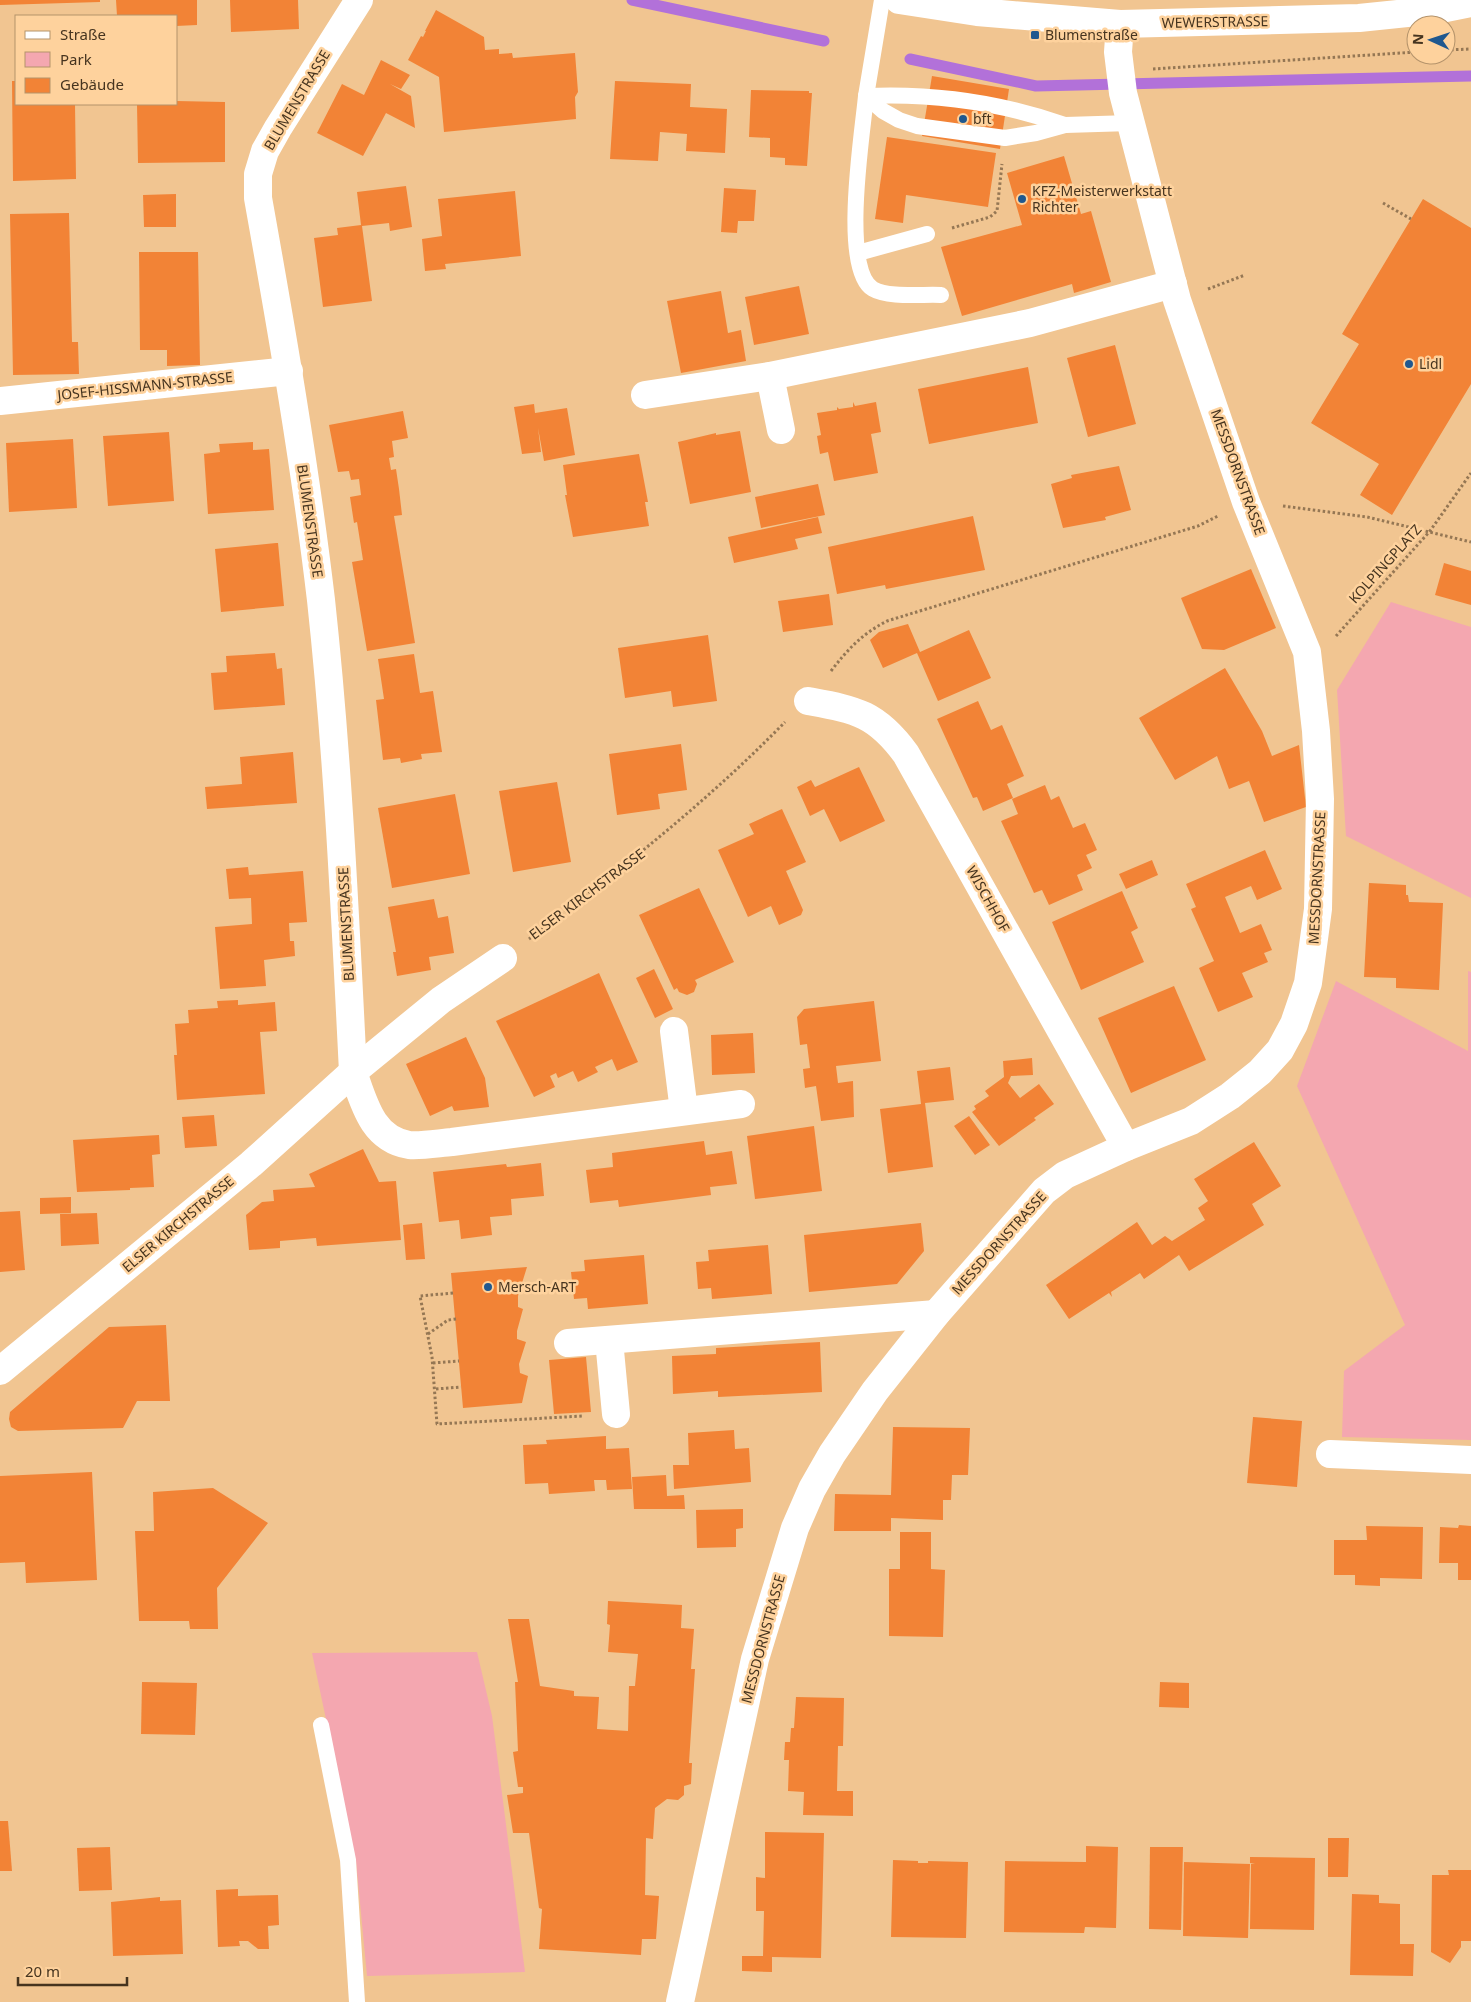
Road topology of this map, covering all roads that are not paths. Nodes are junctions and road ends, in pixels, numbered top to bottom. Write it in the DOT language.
graph roads {
  1 [pos="359,0"];
  2 [pos="882,0"];
  3 [pos="899,0"];
  4 [pos="1471,3"];
  5 [pos="1120,24"];
  6 [pos="866,96"];
  7 [pos="1065,124"];
  8 [pos="1131,124"];
  9 [pos="927,234"];
  10 [pos="858,253"];
  11 [pos="1175,292"];
  12 [pos="941,294"];
  13 [pos="289,371"];
  14 [pos="770,376"];
  15 [pos="645,395"];
  16 [pos="0,401"];
  17 [pos="781,430"];
  18 [pos="808,701"];
  19 [pos="503,958"];
  20 [pos="674,1030"];
  21 [pos="353,1072"];
  22 [pos="741,1104"];
  23 [pos="684,1111"];
  24 [pos="1126,1147"];
  25 [pos="936,1314"];
  26 [pos="609,1340"];
  27 [pos="568,1343"];
  28 [pos="0,1371"];
  29 [pos="616,1414"];
  30 [pos="1330,1454"];
  31 [pos="1471,1460"];
  32 [pos="321,1725"];
  33 [pos="357,2002"];
  34 [pos="680,2002"];
  1 -- 13 [label="street, BLUMENSTRASSE"];
  2 -- 6 [label="lane"];
  3 -- 5 [label="street, WEWERSTRASSE"];
  4 -- 5 [label="street, WEWERSTRASSE"];
  5 -- 8 [label="street, MESSDORNSTRASSE"];
  6 -- 7 [label="lane"];
  6 -- 7 [label="lane"];
  6 -- 10 [label="lane"];
  7 -- 8 [label="lane"];
  8 -- 11 [label="street, MESSDORNSTRASSE"];
  9 -- 10 [label="lane"];
  10 -- 12 [label="lane"];
  11 -- 14 [label="street"];
  11 -- 24 [label="street, MESSDORNSTRASSE"];
  13 -- 16 [label="street, JOSEF-HISSMANN-STRASSE"];
  13 -- 21 [label="street, BLUMENSTRASSE"];
  14 -- 15 [label="street"];
  14 -- 17 [label="street"];
  18 -- 24 [label="street, WISCHHOF"];
  19 -- 21 [label="street, ELSER KIRCHSTRASSE"];
  20 -- 23 [label="street"];
  21 -- 23 [label="street"];
  21 -- 28 [label="street, ELSER KIRCHSTRASSE"];
  22 -- 23 [label="street"];
  24 -- 25 [label="street, MESSDORNSTRASSE"];
  25 -- 26 [label="street"];
  25 -- 34 [label="street, MESSDORNSTRASSE"];
  26 -- 27 [label="street"];
  26 -- 29 [label="street"];
  30 -- 31 [label="street"];
  32 -- 33 [label="lane"];
}
